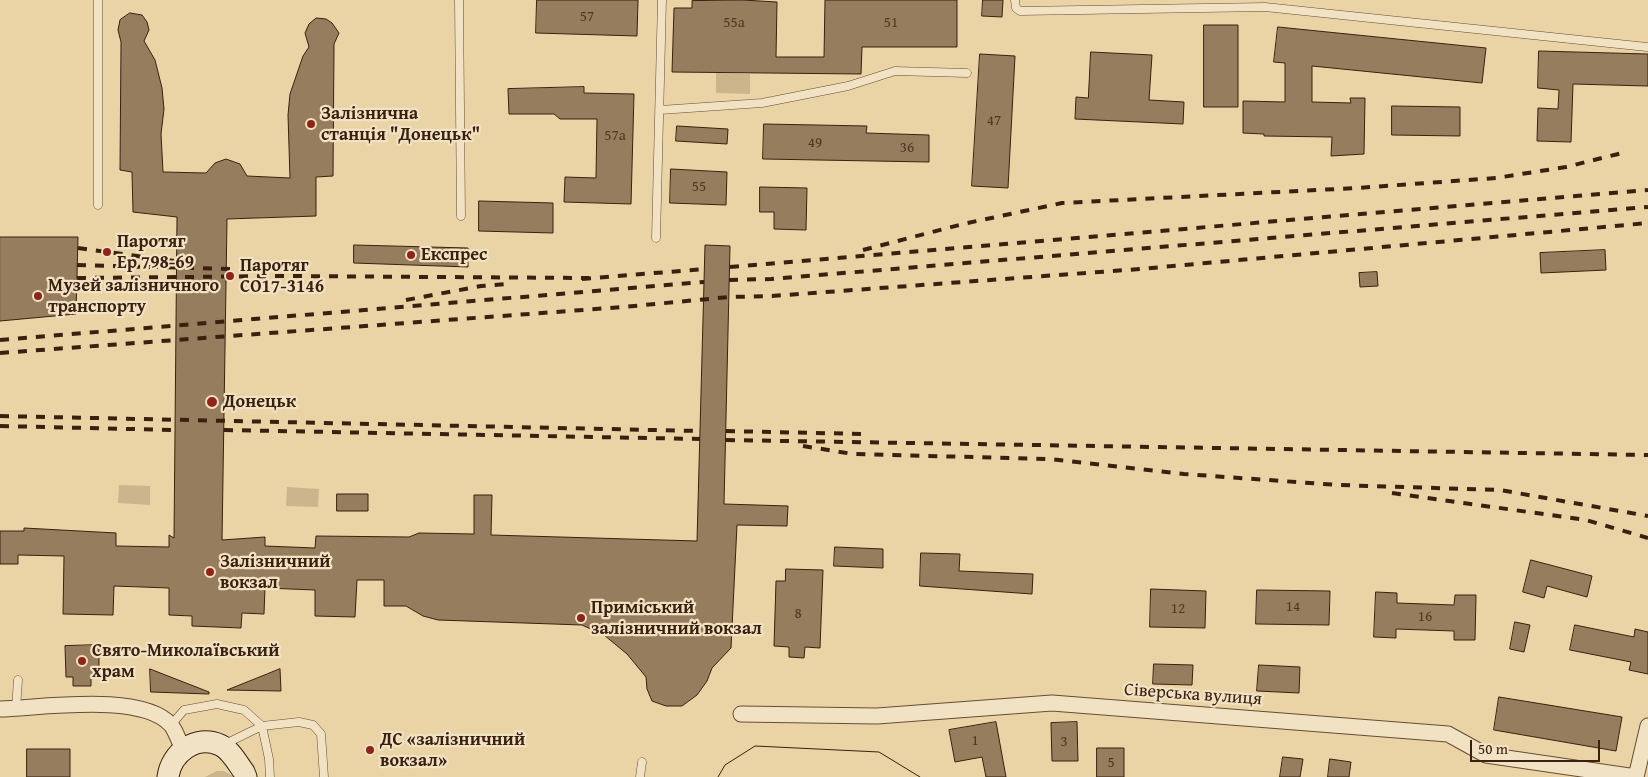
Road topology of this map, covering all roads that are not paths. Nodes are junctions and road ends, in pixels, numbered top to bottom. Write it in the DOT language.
graph roads {
  1 [pos="98,0"];
  2 [pos="459,0"];
  3 [pos="662,0"];
  4 [pos="1015,0"];
  5 [pos="1647,47"];
  6 [pos="968,73"];
  7 [pos="660,110"];
  8 [pos="98,205"];
  9 [pos="460,216"];
  10 [pos="656,238"];
  11 [pos="18,680"];
  12 [pos="16,708"];
  13 [pos="0,709"];
  14 [pos="741,714"];
  15 [pos="171,725"];
  16 [pos="262,726"];
  17 [pos="1648,726"];
  18 [pos="222,746"];
  19 [pos="183,749"];
  20 [pos="642,762"];
  21 [pos="168,777"];
  22 [pos="246,777"];
  23 [pos="270,777"];
  24 [pos="324,777"];
  25 [pos="640,777"];
  26 [pos="1636,777"];
  1 -- 8 [label="lane"];
  2 -- 9 [label="lane"];
  3 -- 7 [label="lane"];
  4 -- 5 [label="lane"];
  6 -- 7 [label="lane"];
  7 -- 10 [label="lane"];
  11 -- 12 [label="lane"];
  12 -- 13 [label="street"];
  12 -- 15 [label="street"];
  14 -- 26 [label="street, Сіверська вулиця"];
  15 -- 16 [label="lane"];
  15 -- 19 [label="street"];
  16 -- 18 [label="lane"];
  16 -- 23 [label="lane"];
  16 -- 24 [label="lane"];
  17 -- 26 [label="street"];
  18 -- 19 [label="main road"];
  18 -- 22 [label="main road"];
  19 -- 21 [label="main road"];
  20 -- 25 [label="lane"];
}
